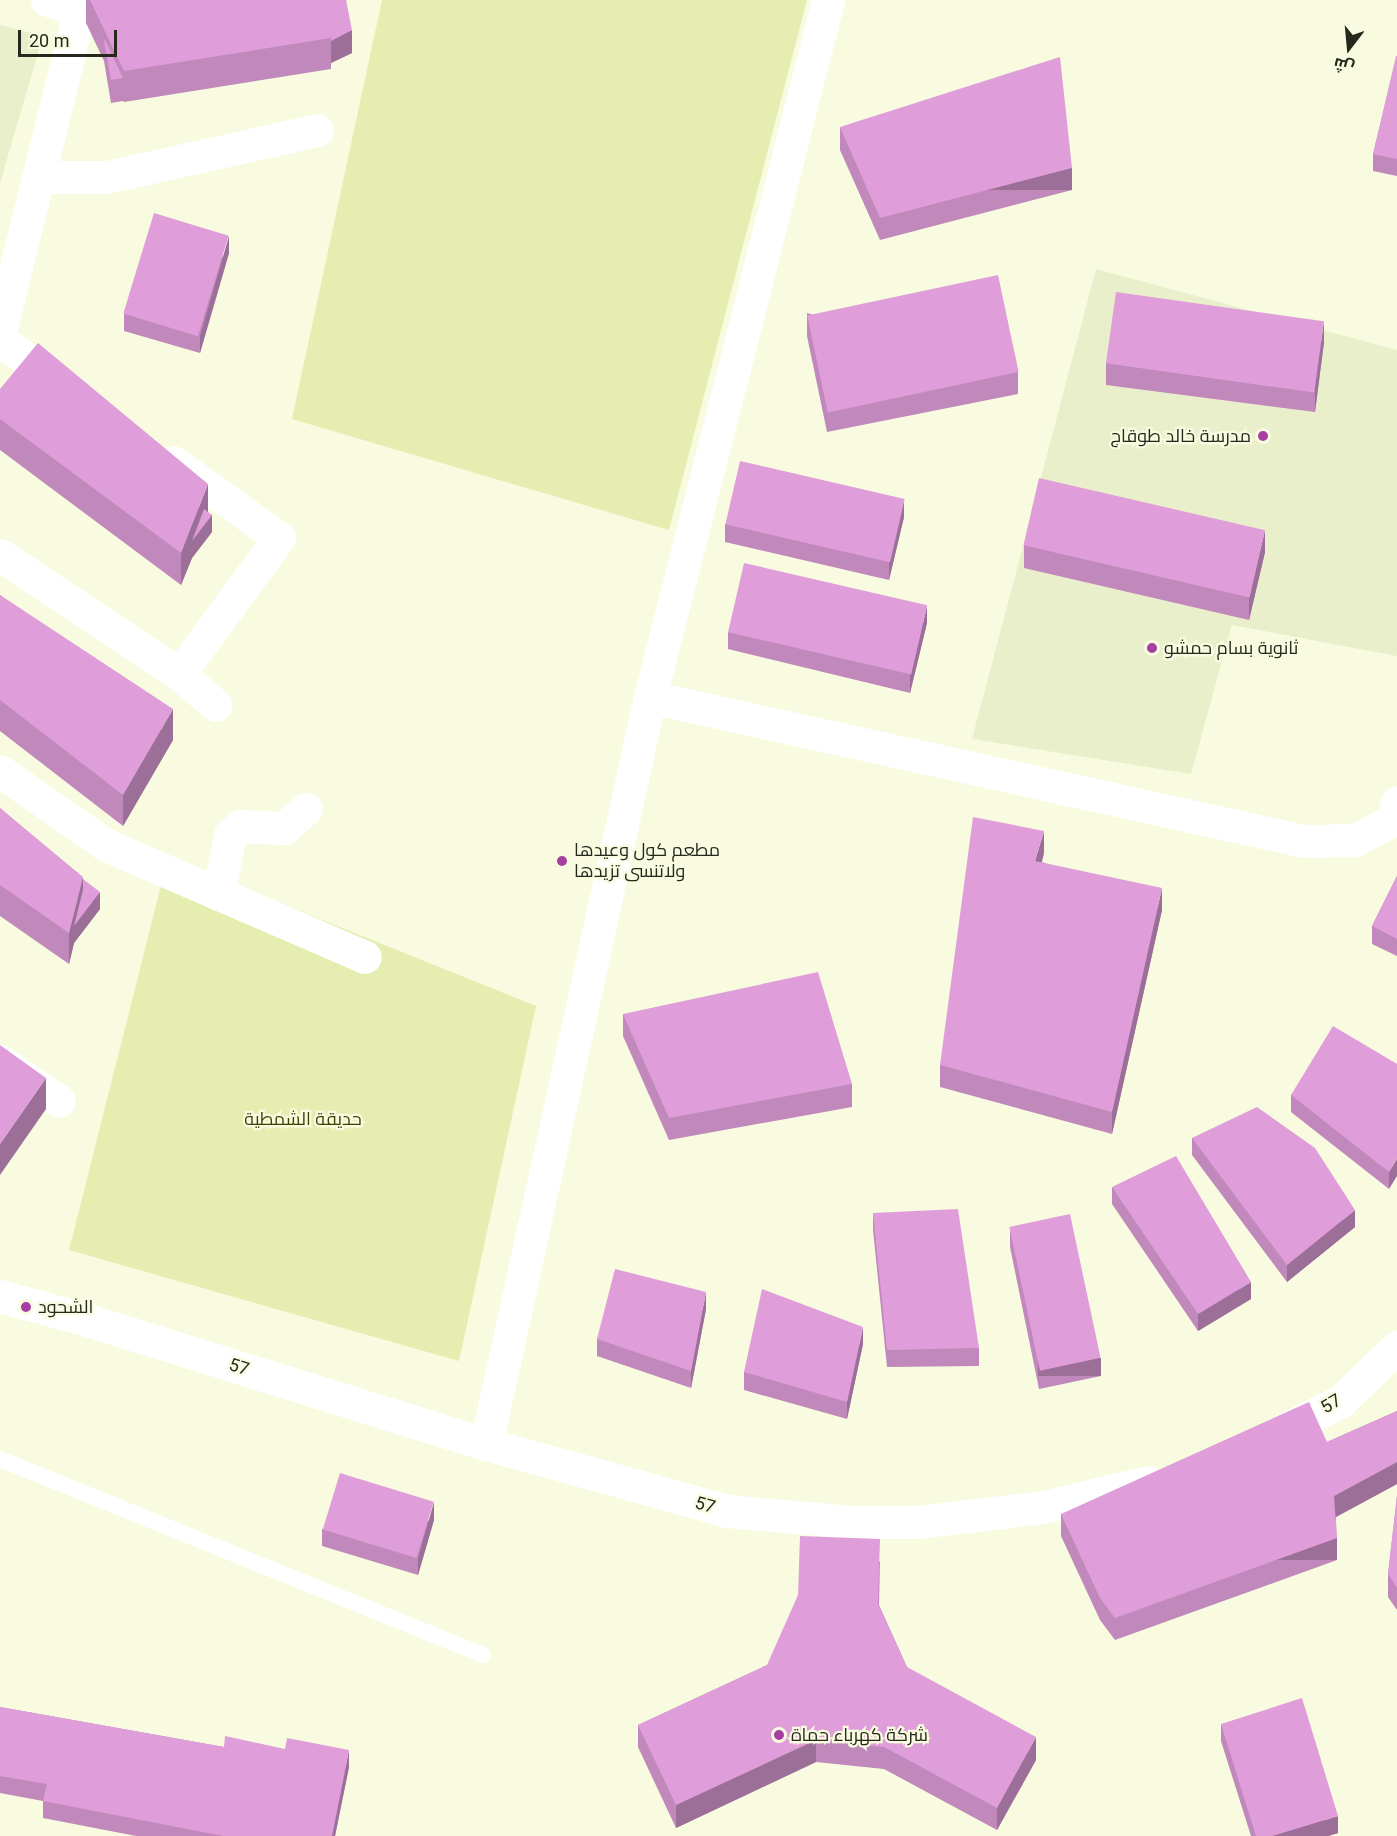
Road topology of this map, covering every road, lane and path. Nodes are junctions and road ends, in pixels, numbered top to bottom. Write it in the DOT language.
graph roads {
  1 [pos="47,0"];
  2 [pos="828,0"];
  3 [pos="80,5"];
  4 [pos="317,130"];
  5 [pos="38,177"];
  6 [pos="0,332"];
  7 [pos="0,340"];
  8 [pos="87,401"];
  9 [pos="144,442"];
  10 [pos="0,555"];
  11 [pos="179,674"];
  12 [pos="650,697"];
  13 [pos="216,705"];
  14 [pos="0,771"];
  15 [pos="306,809"];
  16 [pos="1396,814"];
  17 [pos="218,894"];
  18 [pos="364,957"];
  19 [pos="0,1061"];
  20 [pos="59,1101"];
  21 [pos="0,1296"];
  22 [pos="1397,1347"];
  23 [pos="486,1444"];
  24 [pos="1245,1447"];
  25 [pos="0,1459"];
  26 [pos="1176,1473"];
  27 [pos="483,1655"];
  1 -- 3 [label="street"];
  2 -- 12 [label="street"];
  3 -- 5 [label="street"];
  4 -- 5 [label="street"];
  5 -- 6 [label="street"];
  7 -- 8 [label="street"];
  9 -- 11 [label="street"];
  10 -- 11 [label="street"];
  11 -- 13 [label="street"];
  12 -- 16 [label="street"];
  12 -- 23 [label="street"];
  14 -- 17 [label="street"];
  15 -- 17 [label="street"];
  17 -- 18 [label="street"];
  19 -- 20 [label="street"];
  21 -- 23 [label="street, 57"];
  22 -- 24 [label="street, 57"];
  23 -- 26 [label="street, 57"];
  25 -- 27 [label="lane"];
}
